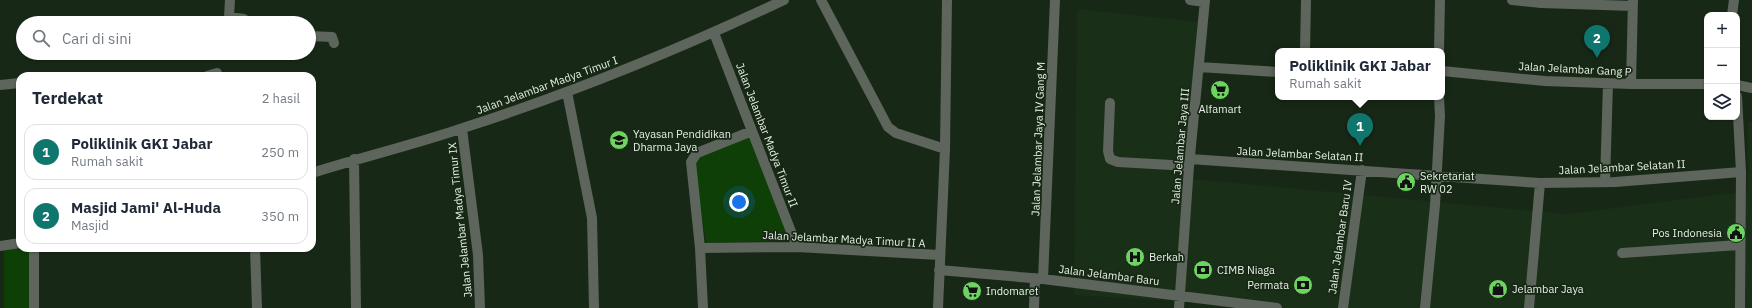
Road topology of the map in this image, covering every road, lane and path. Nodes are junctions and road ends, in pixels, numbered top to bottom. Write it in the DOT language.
graph roads {
  1 [pos="230,0"];
  2 [pos="784,0"];
  3 [pos="821,0"];
  4 [pos="947,0"];
  5 [pos="1056,0"];
  6 [pos="1190,0"];
  7 [pos="1306,0"];
  8 [pos="1440,0"];
  9 [pos="1512,0"];
  10 [pos="1734,0"];
  11 [pos="1205,1"];
  12 [pos="1633,3"];
  13 [pos="1732,12"];
  14 [pos="229,16"];
  15 [pos="714,33"];
  16 [pos="316,36"];
  17 [pos="334,43"];
  18 [pos="1304,48"];
  19 [pos="1438,48"];
  20 [pos="1199,67"];
  21 [pos="1445,71"];
  22 [pos="1275,72"];
  23 [pos="16,83"];
  24 [pos="1608,83"];
  25 [pos="1631,84"];
  26 [pos="1704,84"];
  27 [pos="0,85"];
  28 [pos="1740,86"];
  29 [pos="1752,88"];
  30 [pos="567,92"];
  31 [pos="1439,100"];
  32 [pos="1110,102"];
  33 [pos="1738,120"];
  34 [pos="462,129"];
  35 [pos="752,131"];
  36 [pos="945,149"];
  37 [pos="354,160"];
  38 [pos="1189,163"];
  39 [pos="1362,170"];
  40 [pos="316,172"];
  41 [pos="1741,172"];
  42 [pos="1436,176"];
  43 [pos="1605,182"];
  44 [pos="1540,183"];
  45 [pos="16,244"];
  46 [pos="1739,245"];
  47 [pos="0,246"];
  48 [pos="797,247"];
  49 [pos="700,248"];
  50 [pos="34,252"];
  51 [pos="255,252"];
  52 [pos="1622,253"];
  53 [pos="939,255"];
  54 [pos="939,270"];
  55 [pos="1039,279"];
  56 [pos="1180,295"];
  57 [pos="1254,307"];
  58 [pos="34,308"];
  59 [pos="257,308"];
  60 [pos="356,308"];
  61 [pos="480,308"];
  62 [pos="594,308"];
  63 [pos="703,308"];
  64 [pos="938,308"];
  65 [pos="1034,308"];
  66 [pos="1179,308"];
  67 [pos="1277,308"];
  68 [pos="1343,308"];
  69 [pos="1425,308"];
  70 [pos="1529,308"];
  71 [pos="1740,308"];
  1 -- 14 [label="street"];
  2 -- 15 [label="street, Jalan Jelambar Madya Timur I"];
  3 -- 36 [label="street"];
  4 -- 36 [label="street"];
  5 -- 55 [label="street, Jalan Jelambar Jaya IV Gang M"];
  6 -- 11 [label="street"];
  7 -- 18 [label="street"];
  8 -- 19 [label="street"];
  9 -- 12 [label="street"];
  10 -- 13 [label="street"];
  11 -- 20 [label="street, Jalan Jelambar Jaya III"];
  12 -- 25 [label="street"];
  15 -- 30 [label="street, Jalan Jelambar Madya Timur I"];
  15 -- 35 [label="street, Jalan Jelambar Madya Timur II"];
  16 -- 17 [label="street"];
  20 -- 22 [label="street"];
  20 -- 38 [label="street, Jalan Jelambar Jaya III"];
  21 -- 24 [label="street, Jalan Jelambar Gang P"];
  23 -- 27 [label="street"];
  24 -- 25 [label="street, Jalan Jelambar Gang P"];
  24 -- 43 [label="street"];
  25 -- 26 [label="street, Jalan Jelambar Gang P"];
  28 -- 29 [label="street"];
  30 -- 34 [label="street, Jalan Jelambar Madya Timur I"];
  30 -- 62 [label="street"];
  31 -- 42 [label="street"];
  32 -- 38 [label="street, Jalan Jelambar Selatan II"];
  33 -- 41 [label="street"];
  34 -- 37 [label="street, Jalan Jelambar Madya Timur I"];
  34 -- 61 [label="street, Jalan Jelambar Madya Timur IX"];
  35 -- 48 [label="street, Jalan Jelambar Madya Timur II"];
  35 -- 49 [label="street"];
  36 -- 53 [label="street"];
  37 -- 40 [label="street, Jalan Jelambar Madya Timur I"];
  37 -- 60 [label="street"];
  38 -- 39 [label="street, Jalan Jelambar Selatan II"];
  38 -- 56 [label="street, Jalan Jelambar Jaya III"];
  39 -- 42 [label="street, Jalan Jelambar Selatan II"];
  39 -- 68 [label="street, Jalan Jelambar Baru IV"];
  41 -- 43 [label="street, Jalan Jelambar Selatan II"];
  41 -- 46 [label="street"];
  42 -- 44 [label="street, Jalan Jelambar Selatan II"];
  42 -- 69 [label="street"];
  43 -- 44 [label="street, Jalan Jelambar Selatan II"];
  44 -- 70 [label="street"];
  45 -- 47 [label="street"];
  46 -- 52 [label="street"];
  46 -- 71 [label="street"];
  48 -- 49 [label="street, Jalan Jelambar Madya Timur II A"];
  48 -- 53 [label="street, Jalan Jelambar Madya Timur II A"];
  49 -- 63 [label="street"];
  50 -- 58 [label="street"];
  51 -- 59 [label="street"];
  53 -- 54 [label="street"];
  54 -- 55 [label="street, Jalan Jelambar Baru"];
  54 -- 64 [label="street"];
  55 -- 56 [label="street, Jalan Jelambar Baru"];
  55 -- 65 [label="street, Jalan Jelambar Jaya IV Gang M"];
  56 -- 57 [label="street, Jalan Jelambar Baru"];
  56 -- 66 [label="street, Jalan Jelambar Jaya III"];
  57 -- 67 [label="street, Jalan Jelambar Baru"];
}
